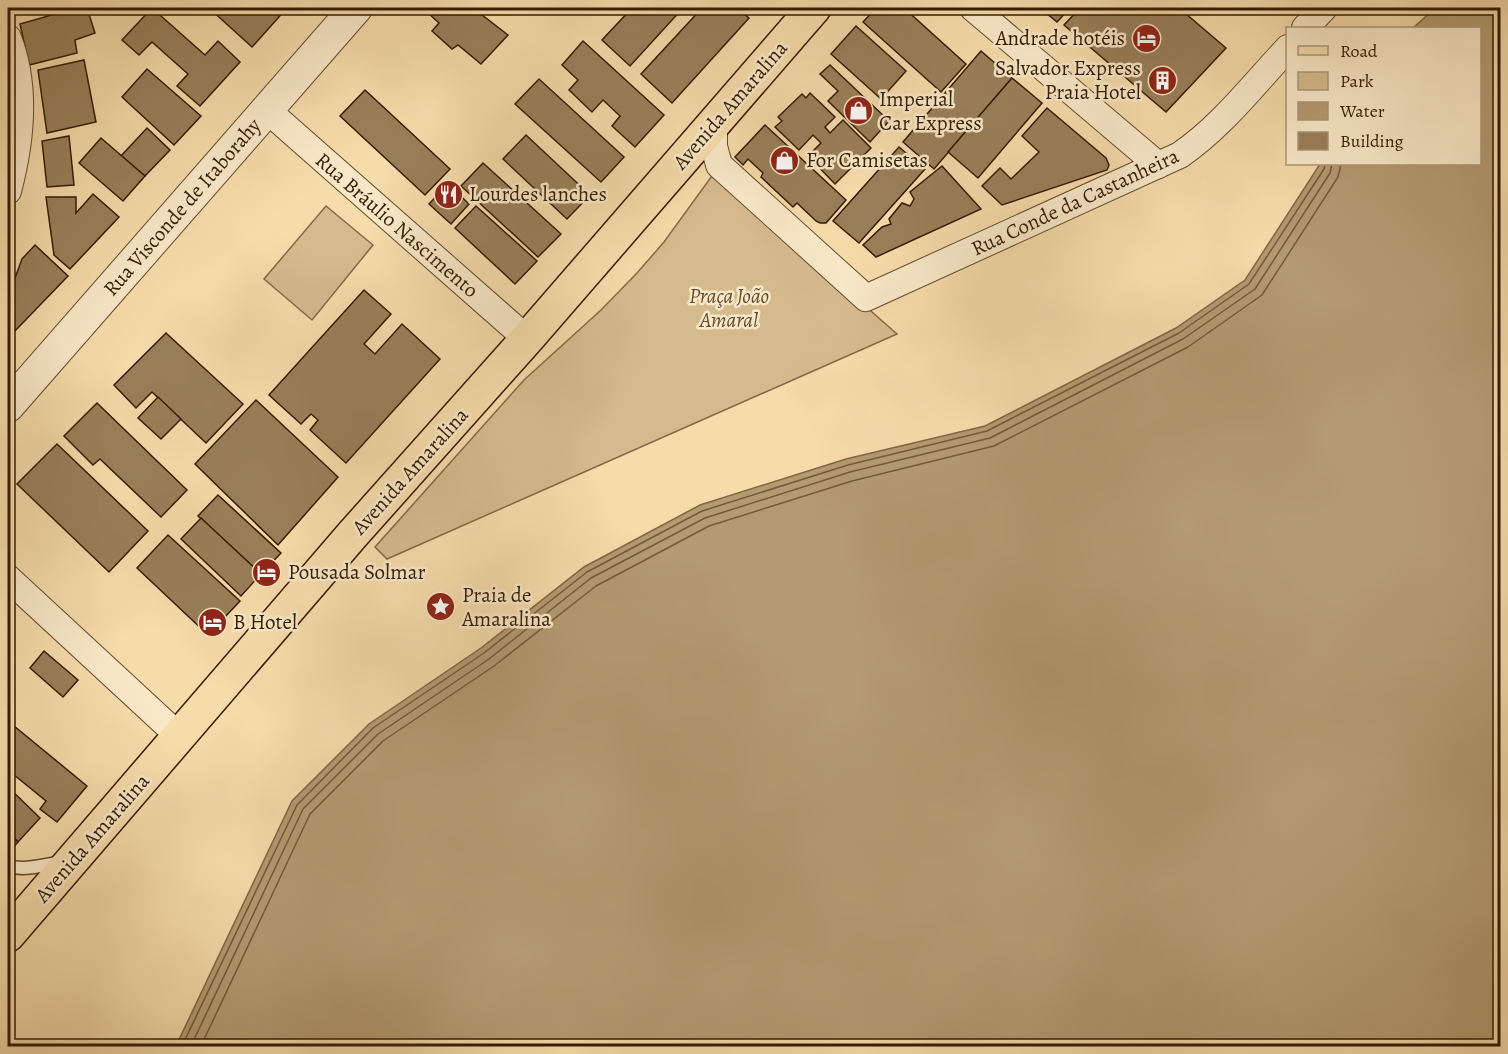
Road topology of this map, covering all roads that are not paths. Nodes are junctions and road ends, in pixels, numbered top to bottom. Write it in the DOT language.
graph roads {
  1 [pos="356,8"];
  2 [pos="814,8"];
  3 [pos="974,8"];
  4 [pos="1324,8"];
  5 [pos="1306,27"];
  6 [pos="8,38"];
  7 [pos="1286,49"];
  8 [pos="267,110"];
  9 [pos="714,122"];
  10 [pos="1158,165"];
  11 [pos="8,191"];
  12 [pos="527,339"];
  13 [pos="8,406"];
  14 [pos="8,578"];
  15 [pos="180,737"];
  16 [pos="74,859"];
  17 [pos="8,866"];
  18 [pos="8,935"];
  1 -- 8 [label="street, Rua Visconde de Itaborahy"];
  2 -- 9 [label="main road, Avenida Amaralina"];
  3 -- 10 [label="street"];
  4 -- 5 [label="street"];
  6 -- 11 [label="street"];
  7 -- 10 [label="street, Rua Conde da Castanheira"];
  8 -- 12 [label="street, Rua Bráulio Nascimento"];
  8 -- 13 [label="street, Rua Visconde de Itaborahy"];
  9 -- 10 [label="street, Rua Conde da Castanheira"];
  9 -- 12 [label="main road, Avenida Amaralina"];
  12 -- 15 [label="main road, Avenida Amaralina"];
  14 -- 15 [label="street"];
  15 -- 16 [label="main road, Avenida Amaralina"];
  16 -- 17 [label="lane"];
  16 -- 18 [label="main road, Avenida Amaralina"];
}
